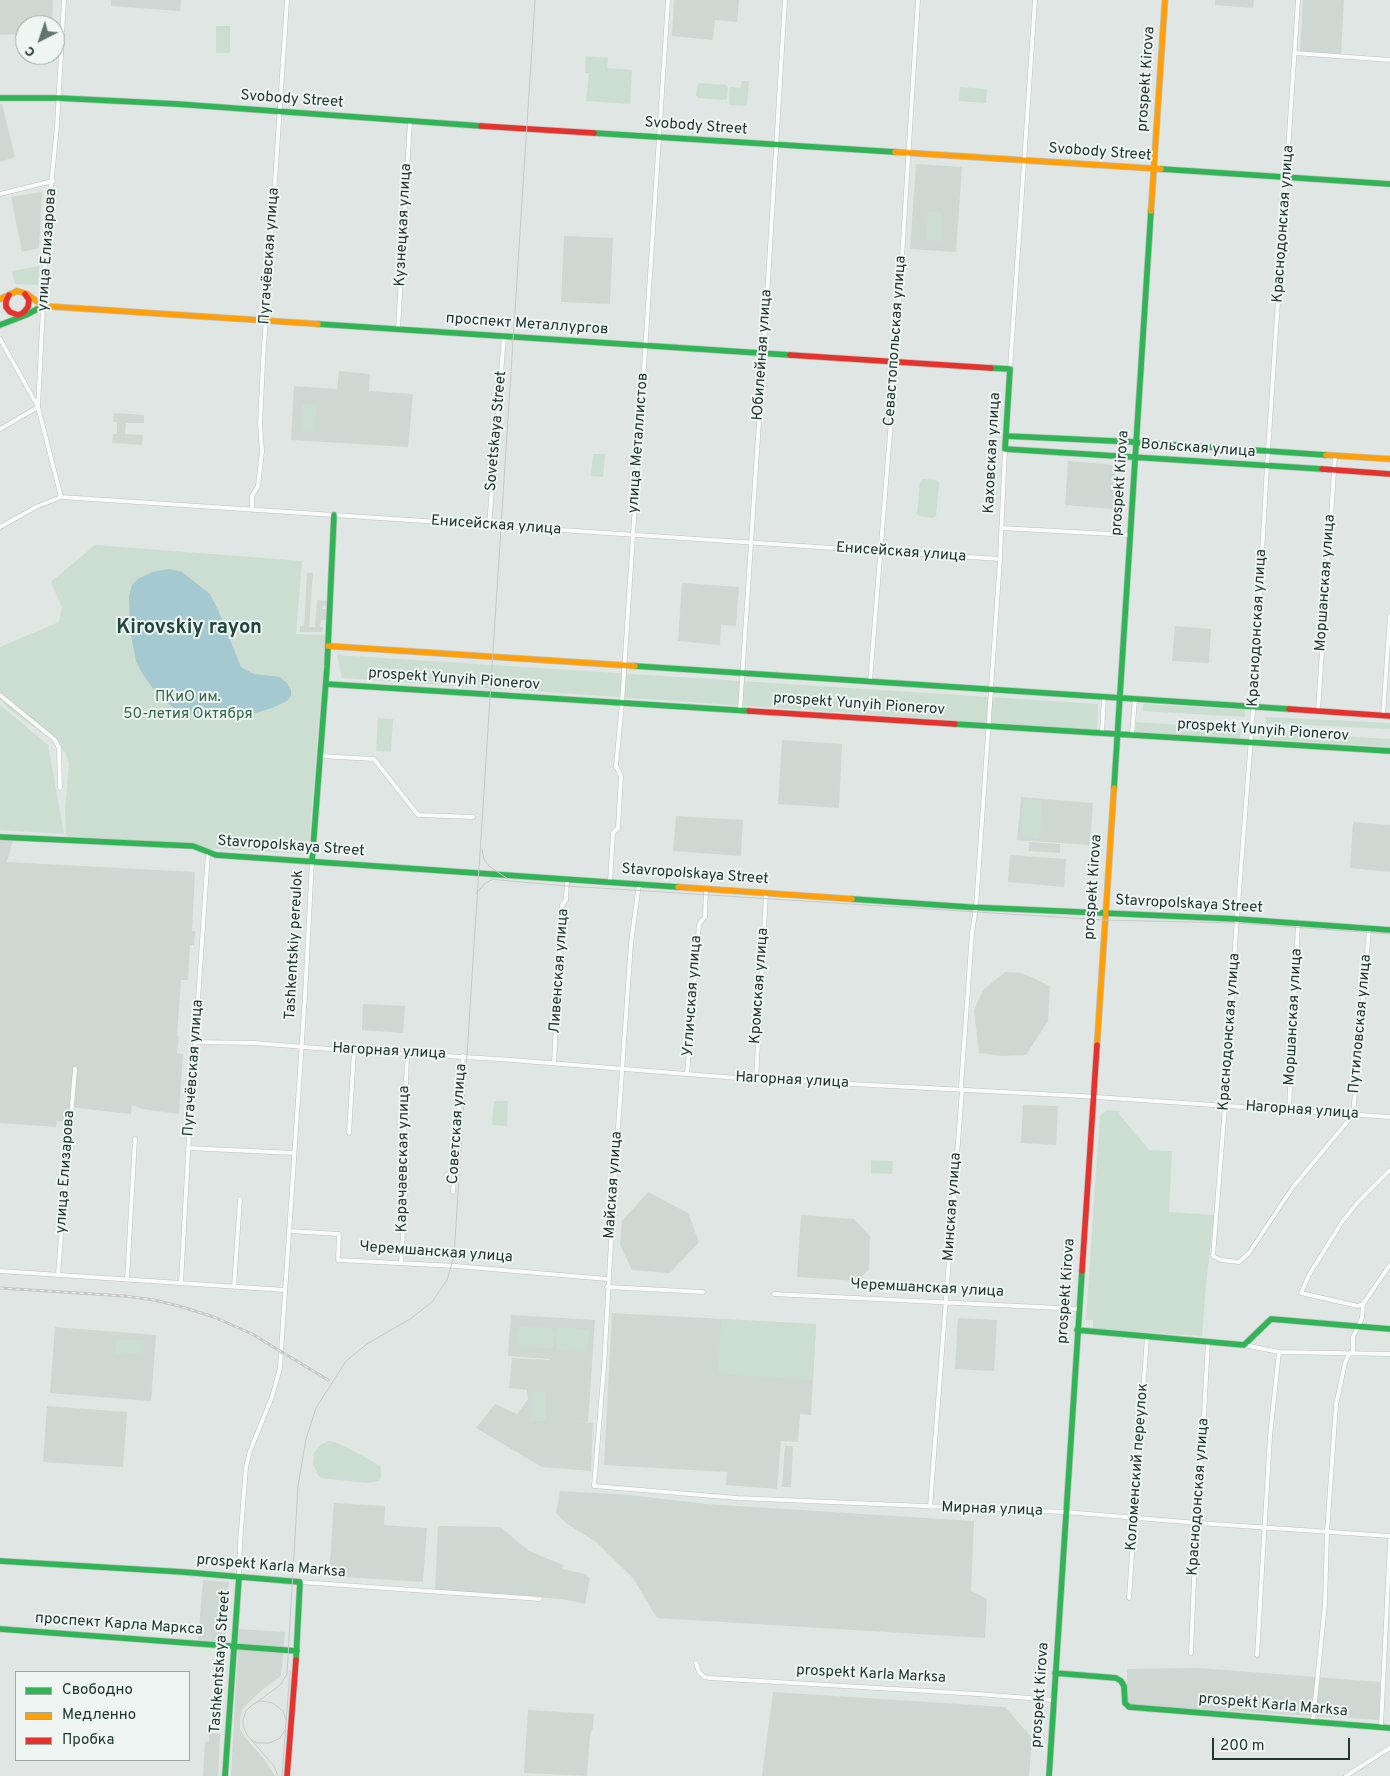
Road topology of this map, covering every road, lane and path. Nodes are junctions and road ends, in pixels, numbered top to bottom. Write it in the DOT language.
graph roads {
  1 [pos="64,0"];
  2 [pos="287,0"];
  3 [pos="668,0"];
  4 [pos="785,0"];
  5 [pos="918,0"];
  6 [pos="1035,0"];
  7 [pos="1165,0"];
  8 [pos="1298,0"];
  9 [pos="1295,53"];
  10 [pos="1390,60"];
  11 [pos="0,98"];
  12 [pos="58,98"];
  13 [pos="280,111"];
  14 [pos="410,122"];
  15 [pos="659,137"];
  16 [pos="776,145"];
  17 [pos="908,153"];
  18 [pos="1024,161"];
  19 [pos="1154,169"];
  20 [pos="1286,177"];
  21 [pos="53,181"];
  22 [pos="1390,184"];
  23 [pos="0,194"];
  24 [pos="22,292"];
  25 [pos="11,293"];
  26 [pos="0,299"];
  27 [pos="43,306"];
  28 [pos="20,316"];
  29 [pos="266,320"];
  30 [pos="0,325"];
  31 [pos="398,329"];
  32 [pos="504,336"];
  33 [pos="0,339"];
  34 [pos="645,345"];
  35 [pos="764,353"];
  36 [pos="895,362"];
  37 [pos="1010,368"];
  38 [pos="38,407"];
  39 [pos="0,429"];
  40 [pos="1006,436"];
  41 [pos="1136,442"];
  42 [pos="1005,449"];
  43 [pos="1268,451"];
  44 [pos="1335,456"];
  45 [pos="1135,457"];
  46 [pos="1390,459"];
  47 [pos="1267,466"];
  48 [pos="1333,470"];
  49 [pos="1390,474"];
  50 [pos="61,497"];
  51 [pos="252,510"];
  52 [pos="334,515"];
  53 [pos="490,526"];
  54 [pos="0,527"];
  55 [pos="1001,528"];
  56 [pos="633,535"];
  57 [pos="1130,535"];
  58 [pos="751,543"];
  59 [pos="881,551"];
  60 [pos="1000,559"];
  61 [pos="1390,616"];
  62 [pos="328,646"];
  63 [pos="624,665"];
  64 [pos="742,673"];
  65 [pos="870,682"];
  66 [pos="326,684"];
  67 [pos="990,689"];
  68 [pos="0,695"];
  69 [pos="1104,697"];
  70 [pos="1119,698"];
  71 [pos="1135,699"];
  72 [pos="622,703"];
  73 [pos="1253,707"];
  74 [pos="740,710"];
  75 [pos="1318,711"];
  76 [pos="1383,715"];
  77 [pos="1390,716"];
  78 [pos="988,726"];
  79 [pos="1102,733"];
  80 [pos="1116,734"];
  81 [pos="1132,735"];
  82 [pos="1250,743"];
  83 [pos="1390,751"];
  84 [pos="320,756"];
  85 [pos="60,788"];
  86 [pos="474,818"];
  87 [pos="0,837"];
  88 [pos="208,853"];
  89 [pos="312,861"];
  90 [pos="568,879"];
  91 [pos="610,882"];
  92 [pos="640,884"];
  93 [pos="706,889"];
  94 [pos="766,893"];
  95 [pos="976,907"];
  96 [pos="1105,913"];
  97 [pos="1237,919"];
  98 [pos="1298,923"];
  99 [pos="1369,929"];
  100 [pos="1390,930"];
  101 [pos="195,1042"];
  102 [pos="302,1046"];
  103 [pos="354,1051"];
  104 [pos="407,1054"];
  105 [pos="463,1056"];
  106 [pos="554,1063"];
  107 [pos="75,1069"];
  108 [pos="622,1069"];
  109 [pos="687,1074"];
  110 [pos="756,1080"];
  111 [pos="962,1090"];
  112 [pos="1093,1098"];
  113 [pos="1226,1106"];
  114 [pos="1289,1110"];
  115 [pos="1353,1115"];
  116 [pos="1390,1117"];
  117 [pos="350,1133"];
  118 [pos="135,1139"];
  119 [pos="188,1148"];
  120 [pos="294,1153"];
  121 [pos="1390,1170"];
  122 [pos="453,1192"];
  123 [pos="240,1199"];
  124 [pos="289,1231"];
  125 [pos="1213,1256"];
  126 [pos="401,1263"];
  127 [pos="1390,1265"];
  128 [pos="0,1271"];
  129 [pos="58,1274"];
  130 [pos="127,1279"];
  131 [pos="608,1279"];
  132 [pos="181,1283"];
  133 [pos="234,1287"];
  134 [pos="607,1287"];
  135 [pos="285,1288"];
  136 [pos="703,1292"];
  137 [pos="774,1294"];
  138 [pos="946,1302"];
  139 [pos="1363,1304"];
  140 [pos="1079,1309"];
  141 [pos="1358,1328"];
  142 [pos="1390,1329"];
  143 [pos="1078,1330"];
  144 [pos="1147,1336"];
  145 [pos="1208,1342"];
  146 [pos="1244,1345"];
  147 [pos="1279,1352"];
  148 [pos="1349,1354"];
  149 [pos="1390,1354"];
  150 [pos="594,1486"];
  151 [pos="930,1507"];
  152 [pos="1066,1512"];
  153 [pos="1134,1518"];
  154 [pos="1198,1524"];
  155 [pos="1265,1527"];
  156 [pos="1327,1532"];
  157 [pos="1390,1538"];
  158 [pos="0,1561"];
  159 [pos="239,1578"];
  160 [pos="300,1582"];
  161 [pos="1129,1598"];
  162 [pos="540,1600"];
  163 [pos="0,1629"];
  164 [pos="234,1647"];
  165 [pos="297,1651"];
  166 [pos="1191,1653"];
  167 [pos="1258,1655"];
  168 [pos="696,1663"];
  169 [pos="1055,1674"];
  170 [pos="1054,1700"];
  171 [pos="1312,1721"];
  172 [pos="1382,1727"];
  173 [pos="1390,1728"];
  174 [pos="1390,1748"];
  175 [pos="225,1776"];
  176 [pos="287,1776"];
  177 [pos="1048,1776"];
  178 [pos="1346,1776"];
  1 -- 12 [label="street, улица Елизарова"];
  2 -- 13 [label="street, Пугачёвская улица"];
  3 -- 15 [label="street, улица Металлистов"];
  4 -- 16 [label="street, Юбилейная улица"];
  5 -- 17 [label="street, Севастопольская улица"];
  6 -- 18 [label="street, Каховская улица"];
  7 -- 19 [label="street, prospekt Kirova"];
  8 -- 9 [label="street, Краснодонская улица"];
  9 -- 10 [label="street"];
  9 -- 20 [label="street, Краснодонская улица"];
  11 -- 12 [label="street, Svobody Street"];
  12 -- 13 [label="street, Svobody Street"];
  12 -- 21 [label="street, улица Елизарова"];
  13 -- 14 [label="street, Svobody Street"];
  13 -- 29 [label="street, Пугачёвская улица"];
  14 -- 15 [label="street, Svobody Street"];
  14 -- 31 [label="street, Кузнецкая улица"];
  15 -- 16 [label="street, Svobody Street"];
  15 -- 34 [label="street, улица Металлистов"];
  16 -- 17 [label="street, Svobody Street"];
  16 -- 35 [label="street, Юбилейная улица"];
  17 -- 18 [label="street, Svobody Street"];
  17 -- 36 [label="street, Севастопольская улица"];
  18 -- 19 [label="street, Svobody Street"];
  18 -- 37 [label="street, Каховская улица"];
  19 -- 20 [label="street, Svobody Street"];
  19 -- 41 [label="street, prospekt Kirova"];
  20 -- 22 [label="street, Svobody Street"];
  20 -- 43 [label="street, Краснодонская улица"];
  21 -- 23 [label="street"];
  21 -- 27 [label="street, улица Елизарова"];
  24 -- 25 [label="street"];
  24 -- 27 [label="street"];
  24 -- 28 [label="street"];
  25 -- 26 [label="street"];
  25 -- 28 [label="street"];
  27 -- 28 [label="street"];
  27 -- 29 [label="street, проспект Металлургов"];
  27 -- 38 [label="street, улица Елизарова"];
  28 -- 30 [label="street"];
  29 -- 31 [label="street, проспект Металлургов"];
  29 -- 51 [label="street, Пугачёвская улица"];
  31 -- 32 [label="street, проспект Металлургов"];
  32 -- 34 [label="street, проспект Металлургов"];
  32 -- 53 [label="street, Sovetskaya Street"];
  33 -- 38 [label="street"];
  34 -- 35 [label="street, проспект Металлургов"];
  34 -- 56 [label="street, улица Металлистов"];
  35 -- 36 [label="street, проспект Металлургов"];
  35 -- 58 [label="street, Юбилейная улица"];
  36 -- 37 [label="street, проспект Металлургов"];
  36 -- 59 [label="street, Севастопольская улица"];
  37 -- 40 [label="street, Каховская улица"];
  38 -- 39 [label="street"];
  38 -- 50 [label="street, улица Елизарова"];
  40 -- 41 [label="street, Вольская улица"];
  40 -- 42 [label="street, Каховская улица"];
  41 -- 43 [label="street, Вольская улица"];
  41 -- 45 [label="street, prospekt Kirova"];
  42 -- 45 [label="street, Вольская улица"];
  42 -- 55 [label="street, Каховская улица"];
  43 -- 44 [label="street, Вольская улица"];
  43 -- 47 [label="street, Краснодонская улица"];
  44 -- 46 [label="street, Вольская улица"];
  44 -- 48 [label="street, Моршанская улица"];
  45 -- 47 [label="street, Вольская улица"];
  45 -- 57 [label="street, prospekt Kirova"];
  47 -- 48 [label="street, Вольская улица"];
  47 -- 73 [label="street, Краснодонская улица"];
  48 -- 49 [label="street, Вольская улица"];
  48 -- 75 [label="street, Моршанская улица"];
  50 -- 51 [label="street, Енисейская улица"];
  50 -- 54 [label="street, Енисейская улица"];
  51 -- 52 [label="street, Енисейская улица"];
  52 -- 53 [label="street, Енисейская улица"];
  52 -- 62 [label="street, Tashkentskiy pereulok"];
  53 -- 56 [label="street, Енисейская улица"];
  55 -- 57 [label="street"];
  55 -- 60 [label="street, Каховская улица"];
  56 -- 58 [label="street, Енисейская улица"];
  56 -- 63 [label="street, улица Металлистов"];
  57 -- 70 [label="street, prospekt Kirova"];
  58 -- 59 [label="street, Енисейская улица"];
  58 -- 64 [label="street, Юбилейная улица"];
  59 -- 60 [label="street, Енисейская улица"];
  59 -- 65 [label="street, Севастопольская улица"];
  60 -- 67 [label="street, Каховская улица"];
  61 -- 76 [label="street"];
  62 -- 63 [label="street, prospekt Yunyih Pionerov"];
  62 -- 66 [label="street, Tashkentskiy pereulok"];
  63 -- 64 [label="street, prospekt Yunyih Pionerov"];
  63 -- 72 [label="street, улица Металлистов"];
  64 -- 65 [label="street, prospekt Yunyih Pionerov"];
  64 -- 74 [label="street, Юбилейная улица"];
  65 -- 67 [label="street, prospekt Yunyih Pionerov"];
  66 -- 72 [label="street, prospekt Yunyih Pionerov"];
  66 -- 84 [label="street, Tashkentskiy pereulok"];
  67 -- 69 [label="street, prospekt Yunyih Pionerov"];
  67 -- 78 [label="street, Каховская улица"];
  68 -- 85 [label="street"];
  69 -- 70 [label="street, prospekt Yunyih Pionerov"];
  69 -- 79 [label="street"];
  70 -- 71 [label="street, prospekt Yunyih Pionerov"];
  70 -- 80 [label="street, prospekt Kirova"];
  71 -- 73 [label="street, prospekt Yunyih Pionerov"];
  71 -- 81 [label="street"];
  72 -- 74 [label="street, prospekt Yunyih Pionerov"];
  72 -- 91 [label="street, улица Металлистов"];
  73 -- 75 [label="street, prospekt Yunyih Pionerov"];
  73 -- 82 [label="street, Краснодонская улица"];
  74 -- 78 [label="street, prospekt Yunyih Pionerov"];
  75 -- 76 [label="street, prospekt Yunyih Pionerov"];
  76 -- 77 [label="street, prospekt Yunyih Pionerov"];
  78 -- 79 [label="street, prospekt Yunyih Pionerov"];
  78 -- 95 [label="street, Каховская улица"];
  79 -- 80 [label="street, prospekt Yunyih Pionerov"];
  80 -- 81 [label="street, prospekt Yunyih Pionerov"];
  80 -- 96 [label="street, prospekt Kirova"];
  81 -- 82 [label="street, prospekt Yunyih Pionerov"];
  82 -- 83 [label="street, prospekt Yunyih Pionerov"];
  82 -- 97 [label="street, Краснодонская улица"];
  84 -- 86 [label="street"];
  84 -- 89 [label="street, Tashkentskiy pereulok"];
  87 -- 88 [label="street, Stavropolskaya Street"];
  88 -- 89 [label="street, Stavropolskaya Street"];
  88 -- 101 [label="street, Пугачёвская улица"];
  89 -- 90 [label="street, Stavropolskaya Street"];
  89 -- 102 [label="street, Tashkentskiy pereulok"];
  90 -- 91 [label="street, Stavropolskaya Street"];
  90 -- 106 [label="street, Ливенская улица"];
  91 -- 92 [label="street, Stavropolskaya Street"];
  92 -- 93 [label="street, Stavropolskaya Street"];
  92 -- 108 [label="street, Майская улица"];
  93 -- 94 [label="street, Stavropolskaya Street"];
  93 -- 109 [label="street, Угличская улица"];
  94 -- 95 [label="street, Stavropolskaya Street"];
  94 -- 110 [label="street, Кромская улица"];
  95 -- 96 [label="street, Stavropolskaya Street"];
  95 -- 111 [label="street, Минская улица"];
  96 -- 97 [label="street, Stavropolskaya Street"];
  96 -- 112 [label="street, prospekt Kirova"];
  97 -- 98 [label="street, Stavropolskaya Street"];
  97 -- 113 [label="street, Краснодонская улица"];
  98 -- 99 [label="street, Stavropolskaya Street"];
  98 -- 114 [label="street, Моршанская улица"];
  99 -- 100 [label="street, Stavropolskaya Street"];
  99 -- 115 [label="street, Путиловская улица"];
  101 -- 102 [label="street, Нагорная улица"];
  101 -- 119 [label="street, Пугачёвская улица"];
  102 -- 103 [label="street, Нагорная улица"];
  102 -- 120 [label="street, Tashkentskiy pereulok"];
  103 -- 104 [label="street, Нагорная улица"];
  103 -- 117 [label="street"];
  104 -- 105 [label="street, Нагорная улица"];
  104 -- 126 [label="street, Карачаевская улица"];
  105 -- 106 [label="street, Нагорная улица"];
  105 -- 122 [label="street, Советская улица"];
  106 -- 108 [label="street, Нагорная улица"];
  107 -- 129 [label="street, улица Елизарова"];
  108 -- 109 [label="street, Нагорная улица"];
  108 -- 131 [label="street, Майская улица"];
  109 -- 110 [label="street, Нагорная улица"];
  110 -- 111 [label="street, Нагорная улица"];
  111 -- 112 [label="street, Нагорная улица"];
  111 -- 138 [label="street, Минская улица"];
  112 -- 113 [label="street, Нагорная улица"];
  112 -- 140 [label="street, prospekt Kirova"];
  113 -- 114 [label="street, Нагорная улица"];
  113 -- 125 [label="street, Краснодонская улица"];
  114 -- 115 [label="street, Нагорная улица"];
  115 -- 116 [label="street, Нагорная улица"];
  115 -- 125 [label="street, Путиловская улица"];
  118 -- 130 [label="street"];
  119 -- 120 [label="street"];
  119 -- 132 [label="street, Пугачёвская улица"];
  120 -- 124 [label="street, Tashkentskiy pereulok"];
  121 -- 139 [label="street"];
  123 -- 133 [label="street"];
  124 -- 126 [label="street, Черемшанская улица"];
  124 -- 135 [label="street, Tashkentskiy pereulok"];
  126 -- 131 [label="street, Черемшанская улица"];
  127 -- 139 [label="street"];
  128 -- 129 [label="street"];
  129 -- 130 [label="street"];
  130 -- 132 [label="street"];
  131 -- 134 [label="street, Майская улица"];
  132 -- 133 [label="street"];
  133 -- 135 [label="street"];
  134 -- 136 [label="street"];
  134 -- 150 [label="street, Майская улица"];
  135 -- 159 [label="street, Tashkentskaya Street"];
  137 -- 138 [label="street, Черемшанская улица"];
  138 -- 140 [label="street, Черемшанская улица"];
  138 -- 151 [label="street, Минская улица"];
  139 -- 141 [label="street"];
  140 -- 143 [label="street, prospekt Kirova"];
  141 -- 142 [label="street"];
  141 -- 146 [label="street"];
  141 -- 148 [label="street"];
  143 -- 144 [label="street"];
  143 -- 152 [label="street, prospekt Kirova"];
  144 -- 145 [label="street"];
  144 -- 153 [label="street, Коломенский переулок"];
  145 -- 146 [label="street"];
  145 -- 154 [label="street, Краснодонская улица"];
  146 -- 147 [label="street"];
  147 -- 148 [label="street"];
  147 -- 155 [label="street"];
  148 -- 149 [label="street"];
  148 -- 156 [label="street"];
  150 -- 151 [label="street, Мирная улица"];
  151 -- 152 [label="street, Мирная улица"];
  152 -- 153 [label="street, Мирная улица"];
  152 -- 169 [label="street, prospekt Kirova"];
  153 -- 154 [label="street, Мирная улица"];
  153 -- 161 [label="street, Коломенский переулок"];
  154 -- 155 [label="street, Мирная улица"];
  154 -- 166 [label="street, Краснодонская улица"];
  155 -- 156 [label="street, Мирная улица"];
  155 -- 167 [label="street"];
  156 -- 157 [label="street, Мирная улица"];
  156 -- 171 [label="street"];
  157 -- 172 [label="street"];
  158 -- 159 [label="street, prospekt Karla Marksa"];
  159 -- 160 [label="street, prospekt Karla Marksa"];
  159 -- 164 [label="street, Tashkentskaya Street"];
  160 -- 162 [label="street, prospekt Karla Marksa"];
  160 -- 165 [label="street"];
  163 -- 164 [label="street, проспект Карла Маркса"];
  164 -- 165 [label="street, проспект Карла Маркса"];
  164 -- 175 [label="street, Tashkentskaya Street"];
  165 -- 176 [label="street"];
  168 -- 170 [label="street, prospekt Karla Marksa"];
  169 -- 170 [label="street, prospekt Kirova"];
  169 -- 171 [label="street, prospekt Karla Marksa"];
  170 -- 177 [label="street, prospekt Kirova"];
  171 -- 172 [label="street, prospekt Karla Marksa"];
  172 -- 173 [label="street, prospekt Karla Marksa"];
  174 -- 178 [label="street"];
}
